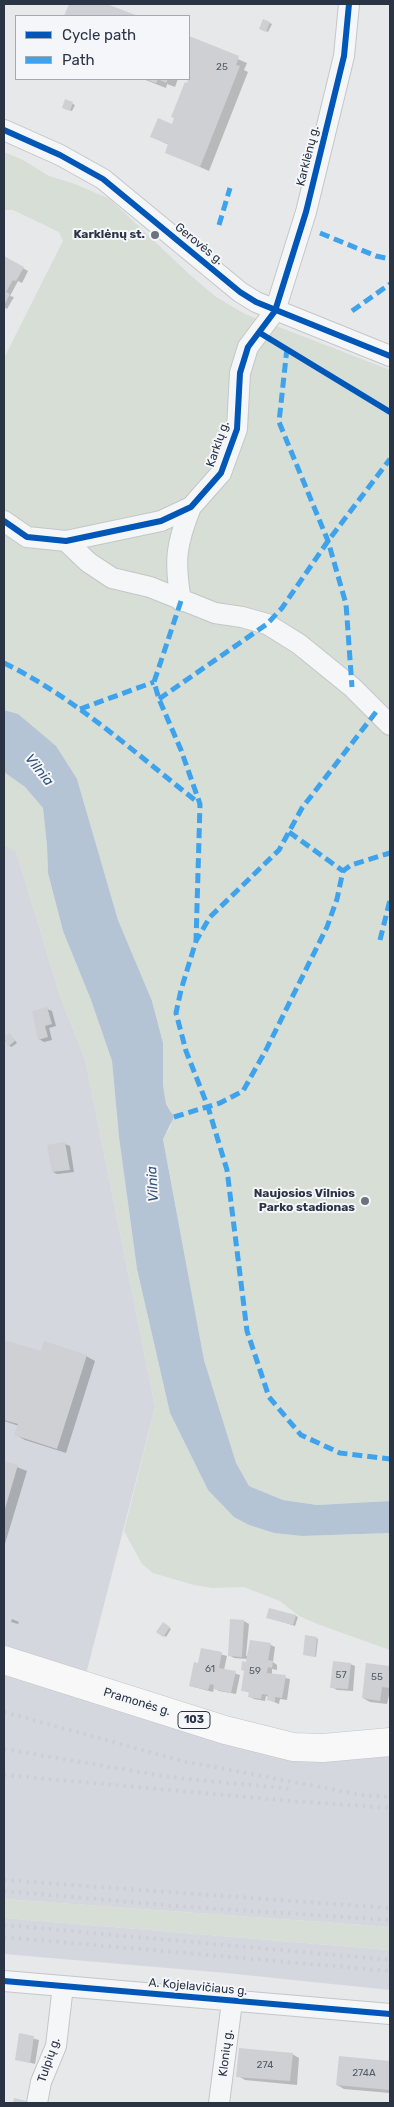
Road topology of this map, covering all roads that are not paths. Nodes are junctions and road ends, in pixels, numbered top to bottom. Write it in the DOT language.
graph roads {
  1 [pos="349,4"];
  2 [pos="4,130"];
  3 [pos="275,311"];
  4 [pos="390,356"];
  5 [pos="191,507"];
  6 [pos="4,521"];
  7 [pos="66,541"];
  8 [pos="181,601"];
  9 [pos="390,725"];
  10 [pos="4,1660"];
  11 [pos="390,1742"];
  12 [pos="4,1981"];
  13 [pos="63,1986"];
  14 [pos="232,2002"];
  15 [pos="390,2014"];
  16 [pos="37,2103"];
  17 [pos="219,2103"];
  1 -- 3 [label="street, Karklėnų g."];
  2 -- 3 [label="street, Gerovės g."];
  3 -- 4 [label="street, Gerovės g."];
  3 -- 5 [label="street, Karklų g."];
  5 -- 7 [label="street, Karklų g."];
  5 -- 8 [label="street"];
  6 -- 7 [label="street, Karklų g."];
  7 -- 8 [label="street"];
  8 -- 9 [label="street"];
  10 -- 11 [label="main road, Pramonės g. / 103"];
  12 -- 13 [label="street, A. Kojelavičiaus g."];
  13 -- 14 [label="street, A. Kojelavičiaus g."];
  13 -- 16 [label="street, Tulpių g."];
  14 -- 15 [label="street, A. Kojelavičiaus g."];
  14 -- 17 [label="street, Klonių g."];
}
